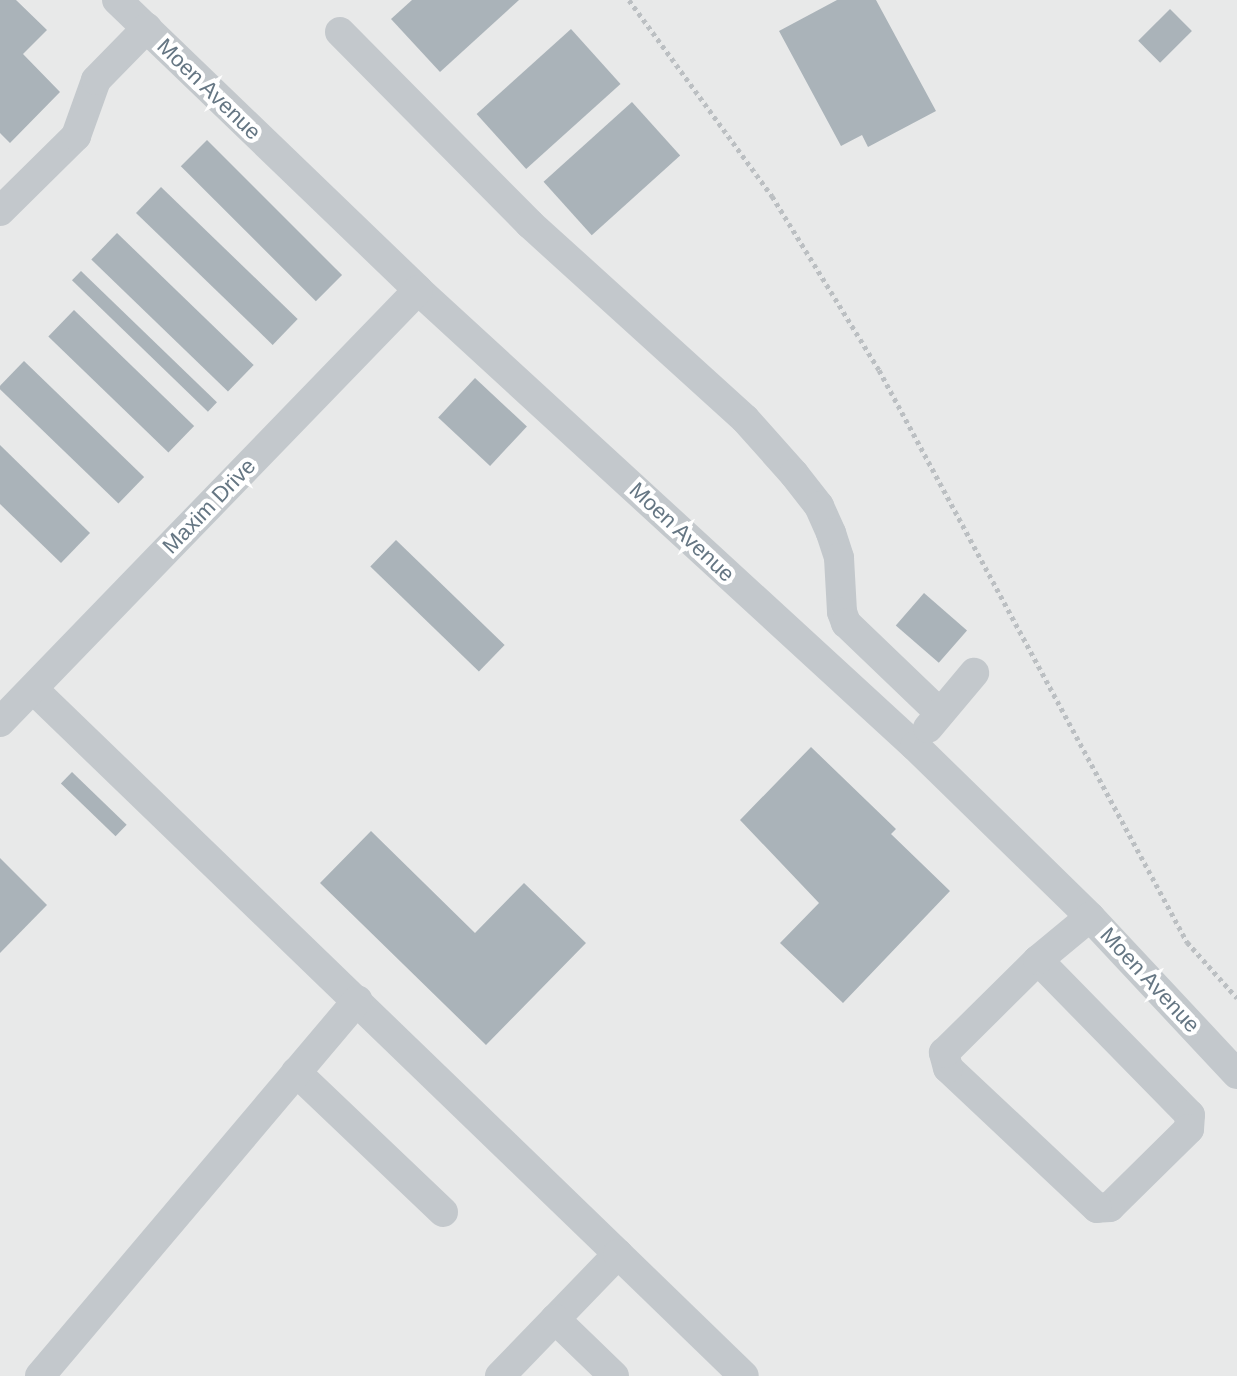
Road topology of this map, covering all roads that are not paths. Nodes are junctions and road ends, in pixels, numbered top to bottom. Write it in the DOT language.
graph roads {
  1 [pos="117,0"];
  2 [pos="147,28"];
  3 [pos="340,32"];
  4 [pos="0,211"];
  5 [pos="418,290"];
  6 [pos="974,673"];
  7 [pos="33,689"];
  8 [pos="940,713"];
  9 [pos="0,722"];
  10 [pos="915,746"];
  11 [pos="1090,917"];
  12 [pos="1038,960"];
  13 [pos="358,1000"];
  14 [pos="296,1072"];
  15 [pos="1237,1074"];
  16 [pos="443,1212"];
  17 [pos="618,1254"];
  18 [pos="555,1319"];
  19 [pos="40,1376"];
  20 [pos="500,1376"];
  21 [pos="614,1376"];
  22 [pos="744,1376"];
  1 -- 2 [label="street, Moen Avenue"];
  2 -- 4 [label="street"];
  2 -- 5 [label="street, Moen Avenue"];
  3 -- 8 [label="street"];
  5 -- 7 [label="street, Maxim Drive"];
  5 -- 10 [label="street, Moen Avenue"];
  6 -- 8 [label="street"];
  7 -- 9 [label="street, Maxim Drive"];
  7 -- 13 [label="street"];
  8 -- 10 [label="street"];
  10 -- 11 [label="street, Moen Avenue"];
  11 -- 12 [label="street"];
  11 -- 15 [label="street, Moen Avenue"];
  12 -- 12 [label="street"];
  13 -- 14 [label="street"];
  13 -- 17 [label="street"];
  14 -- 16 [label="street"];
  14 -- 19 [label="street"];
  17 -- 18 [label="street"];
  17 -- 22 [label="street"];
  18 -- 20 [label="street"];
  18 -- 21 [label="street"];
}
